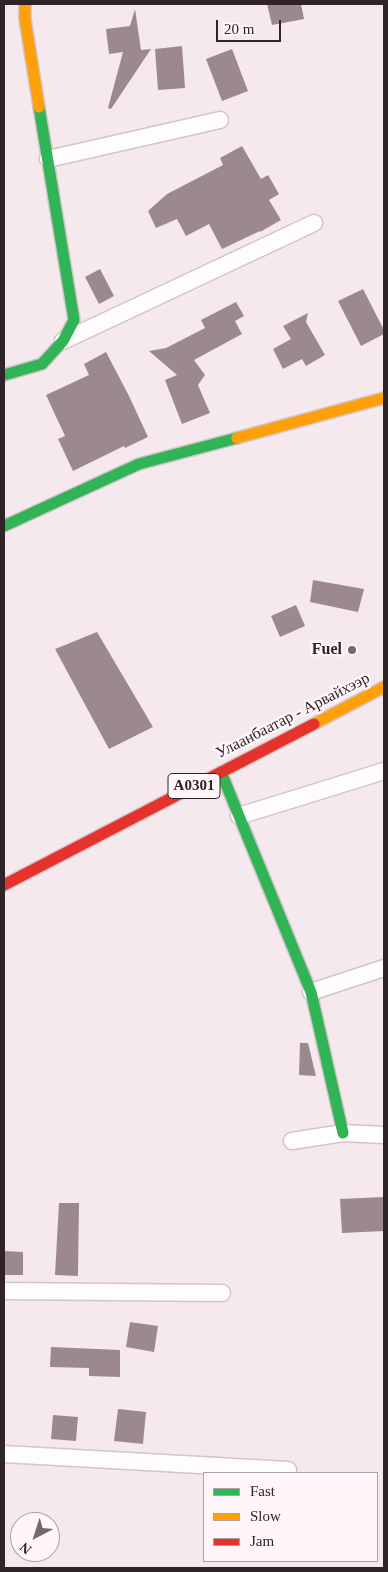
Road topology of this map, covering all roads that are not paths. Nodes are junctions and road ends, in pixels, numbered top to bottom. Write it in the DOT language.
graph roads {
  1 [pos="25,4"];
  2 [pos="220,120"];
  3 [pos="48,159"];
  4 [pos="314,223"];
  5 [pos="63,341"];
  6 [pos="4,375"];
  7 [pos="384,398"];
  8 [pos="4,526"];
  9 [pos="384,687"];
  10 [pos="384,771"];
  11 [pos="221,772"];
  12 [pos="239,816"];
  13 [pos="4,885"];
  14 [pos="384,968"];
  15 [pos="311,992"];
  16 [pos="343,1133"];
  17 [pos="384,1135"];
  18 [pos="292,1142"];
  19 [pos="4,1291"];
  20 [pos="222,1293"];
  21 [pos="4,1454"];
  22 [pos="288,1470"];
  1 -- 3 [label="main road"];
  2 -- 3 [label="street"];
  3 -- 5 [label="main road"];
  4 -- 5 [label="street"];
  5 -- 6 [label="main road"];
  7 -- 8 [label="main road"];
  9 -- 11 [label="main road, Улаанбаатар - Арвайхээр / A0301"];
  10 -- 12 [label="street"];
  11 -- 12 [label="main road"];
  11 -- 13 [label="main road, Улаанбаатар - Арвайхээр / A0301"];
  12 -- 15 [label="main road"];
  14 -- 15 [label="street"];
  15 -- 16 [label="main road"];
  16 -- 17 [label="street"];
  16 -- 18 [label="street"];
  19 -- 20 [label="street"];
  21 -- 22 [label="street"];
}
